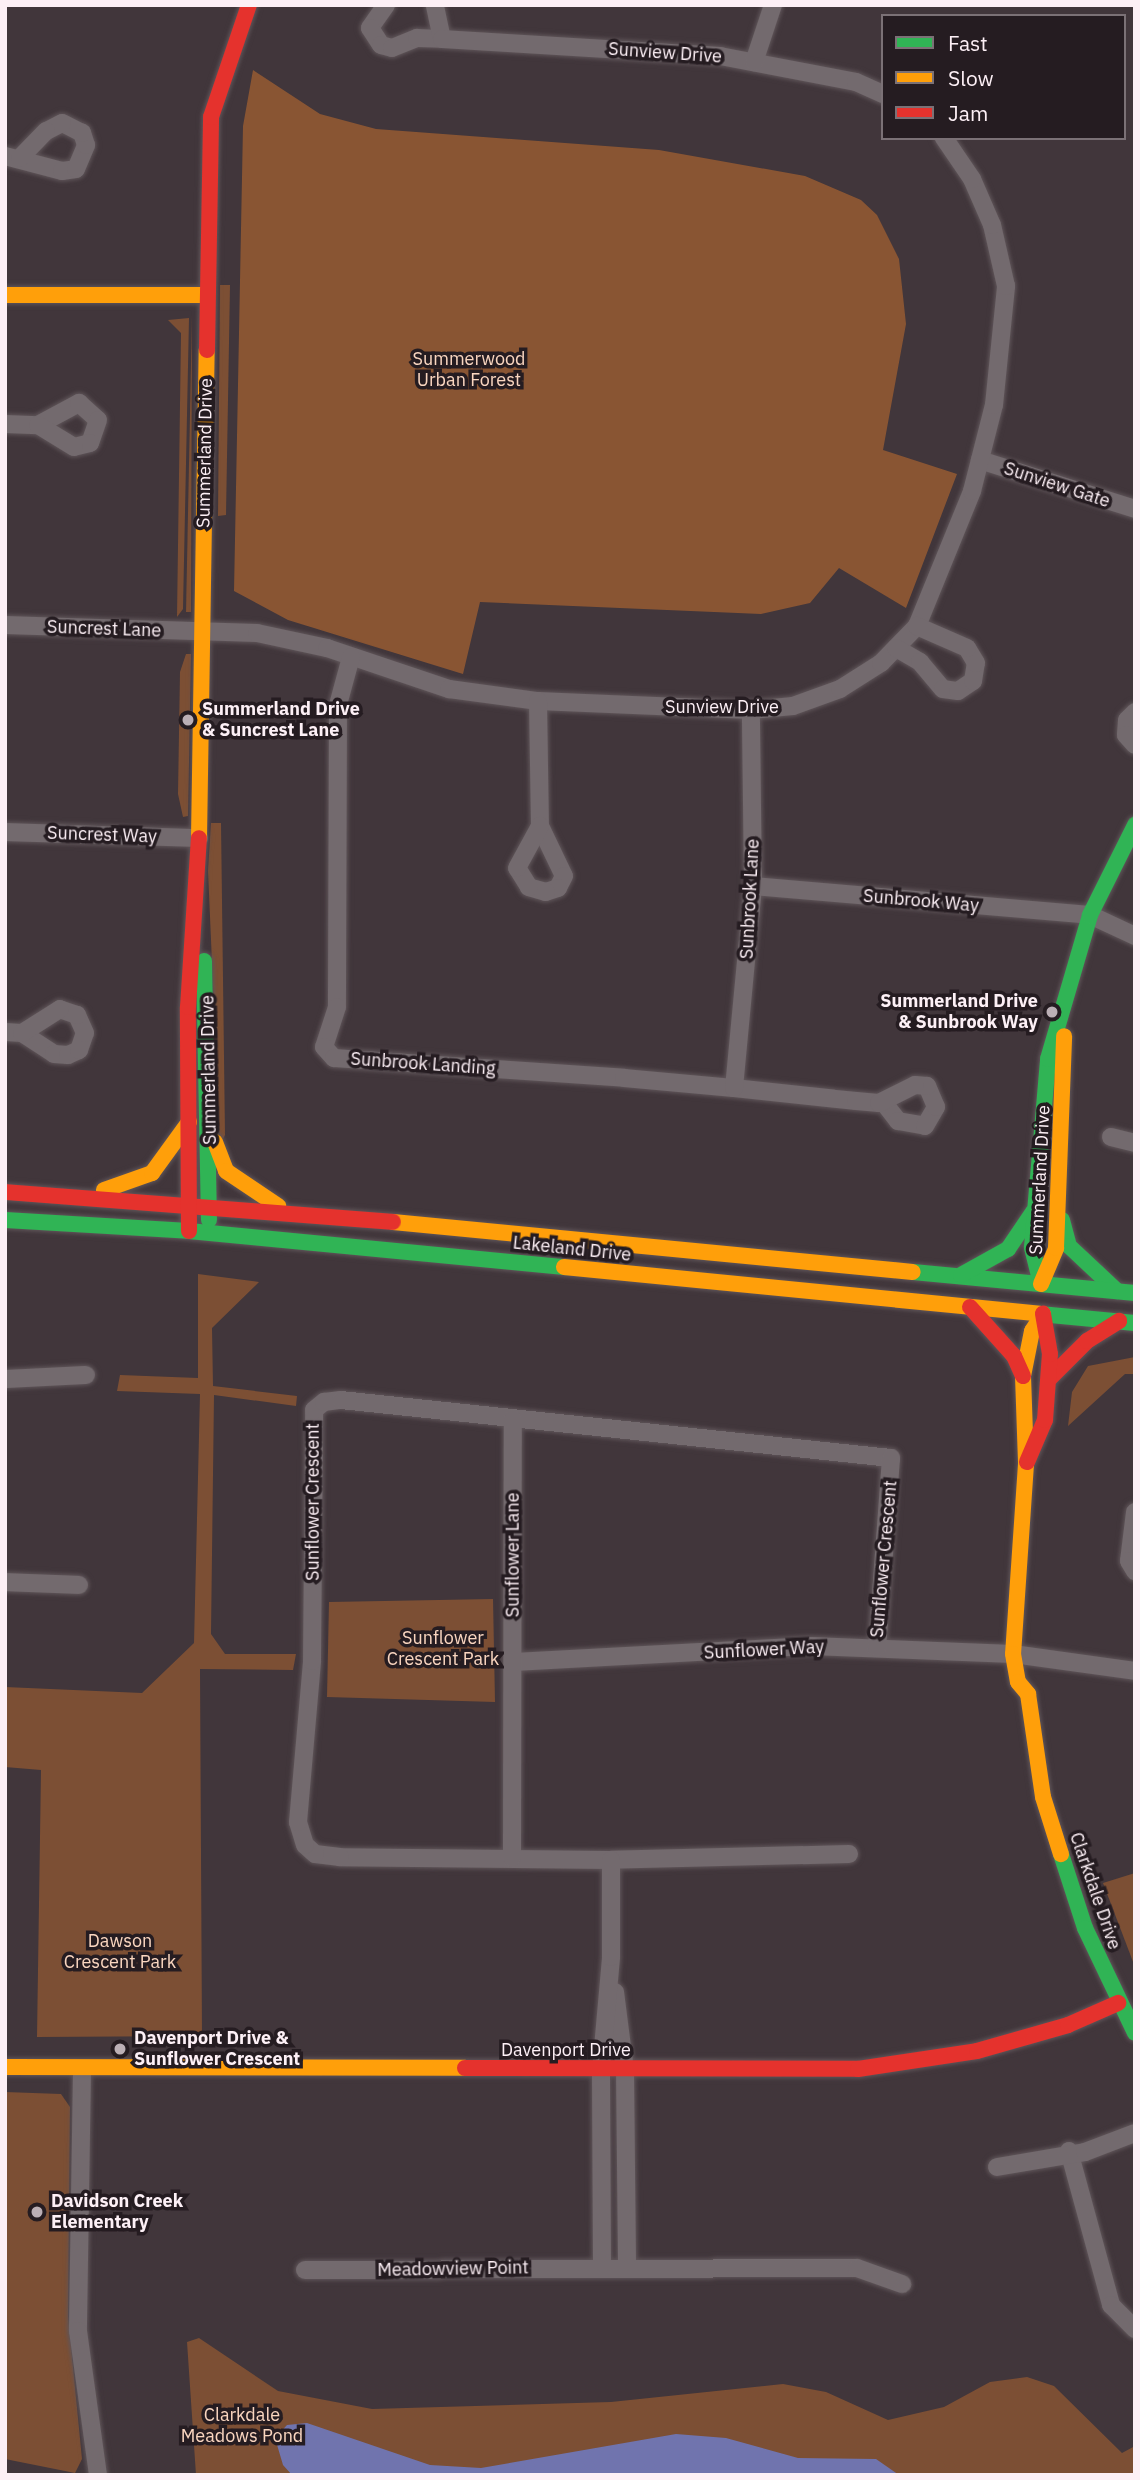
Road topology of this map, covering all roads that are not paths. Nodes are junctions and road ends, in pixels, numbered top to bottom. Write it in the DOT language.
graph roads {
  1 [pos="249,5"];
  2 [pos="386,5"];
  3 [pos="435,5"];
  4 [pos="773,5"];
  5 [pos="442,39"];
  6 [pos="754,62"];
  7 [pos="881,93"];
  8 [pos="945,140"];
  9 [pos="5,295"];
  10 [pos="207,295"];
  11 [pos="5,424"];
  12 [pos="38,425"];
  13 [pos="980,460"];
  14 [pos="1135,509"];
  15 [pos="5,625"];
  16 [pos="918,626"];
  17 [pos="203,632"];
  18 [pos="896,649"];
  19 [pos="351,657"];
  20 [pos="538,701"];
  21 [pos="751,710"];
  22 [pos="1135,712"];
  23 [pos="1135,745"];
  24 [pos="1135,825"];
  25 [pos="540,826"];
  26 [pos="5,832"];
  27 [pos="199,838"];
  28 [pos="753,886"];
  29 [pos="198,907"];
  30 [pos="1090,915"];
  31 [pos="1135,936"];
  32 [pos="1062,1024"];
  33 [pos="734,1088"];
  34 [pos="879,1103"];
  35 [pos="189,1122"];
  36 [pos="211,1125"];
  37 [pos="1111,1137"];
  38 [pos="1135,1143"];
  39 [pos="5,1192"];
  40 [pos="83,1195"];
  41 [pos="189,1202"];
  42 [pos="209,1204"];
  43 [pos="1035,1208"];
  44 [pos="1059,1208"];
  45 [pos="293,1212"];
  46 [pos="5,1220"];
  47 [pos="189,1231"];
  48 [pos="209,1233"];
  49 [pos="961,1275"];
  50 [pos="1041,1284"];
  51 [pos="1117,1291"];
  52 [pos="1013,1292"];
  53 [pos="1135,1293"];
  54 [pos="1067,1306"];
  55 [pos="970,1307"];
  56 [pos="1043,1314"];
  57 [pos="1127,1322"];
  58 [pos="86,1375"];
  59 [pos="1023,1376"];
  60 [pos="5,1379"];
  61 [pos="1049,1379"];
  62 [pos="513,1419"];
  63 [pos="1026,1464"];
  64 [pos="1135,1512"];
  65 [pos="1135,1571"];
  66 [pos="5,1582"];
  67 [pos="79,1586"];
  68 [pos="877,1647"];
  69 [pos="1013,1654"];
  70 [pos="514,1662"];
  71 [pos="1135,1671"];
  72 [pos="849,1854"];
  73 [pos="512,1858"];
  74 [pos="611,1860"];
  75 [pos="611,1958"];
  76 [pos="1118,2003"];
  77 [pos="1135,2033"];
  78 [pos="5,2067"];
  79 [pos="82,2070"];
  80 [pos="601,2070"];
  81 [pos="625,2070"];
  82 [pos="1135,2133"];
  83 [pos="1069,2151"];
  84 [pos="997,2166"];
  85 [pos="602,2267"];
  86 [pos="627,2268"];
  87 [pos="304,2270"];
  88 [pos="902,2284"];
  89 [pos="1135,2329"];
  90 [pos="98,2475"];
  1 -- 10 [label="street, Summerland Drive"];
  2 -- 5 [label="street, Sunview Drive"];
  3 -- 5 [label="street"];
  4 -- 6 [label="street"];
  5 -- 6 [label="street, Sunview Drive"];
  6 -- 7 [label="street, Sunview Drive"];
  8 -- 13 [label="street, Sunview Drive"];
  9 -- 10 [label="street"];
  10 -- 17 [label="street, Summerland Drive"];
  11 -- 12 [label="street"];
  13 -- 14 [label="street, Sunview Gate"];
  13 -- 16 [label="street, Sunview Drive"];
  15 -- 17 [label="street, Suncrest Lane"];
  16 -- 18 [label="street, Sunview Drive"];
  16 -- 18 [label="street"];
  17 -- 19 [label="street, Sunview Drive"];
  17 -- 27 [label="street, Summerland Drive"];
  18 -- 21 [label="street, Sunview Drive"];
  19 -- 20 [label="street, Sunview Drive"];
  19 -- 33 [label="street, Sunbrook Landing"];
  20 -- 21 [label="street, Sunview Drive"];
  20 -- 25 [label="street"];
  21 -- 28 [label="street, Sunbrook Lane"];
  22 -- 23 [label="street"];
  24 -- 30 [label="street, Summerland Drive"];
  26 -- 27 [label="street, Suncrest Way"];
  27 -- 29 [label="street, Summerland Drive"];
  28 -- 30 [label="street, Sunbrook Way"];
  28 -- 33 [label="street, Sunbrook Lane"];
  29 -- 35 [label="street, Summerland Drive"];
  29 -- 36 [label="street, Summerland Drive"];
  30 -- 31 [label="street"];
  30 -- 32 [label="street, Summerland Drive"];
  32 -- 43 [label="street, Summerland Drive"];
  32 -- 44 [label="street, Summerland Drive"];
  33 -- 34 [label="street, Sunbrook Landing"];
  35 -- 40 [label="street"];
  35 -- 41 [label="street, Summerland Drive"];
  36 -- 42 [label="street, Summerland Drive"];
  36 -- 45 [label="street"];
  37 -- 38 [label="street"];
  39 -- 40 [label="street, Lakeland Drive"];
  40 -- 41 [label="street, Lakeland Drive"];
  41 -- 42 [label="street, Lakeland Drive"];
  41 -- 47 [label="street, Summerland Drive"];
  42 -- 45 [label="street, Lakeland Drive"];
  42 -- 48 [label="street, Summerland Drive"];
  43 -- 49 [label="street"];
  43 -- 50 [label="street, Summerland Drive"];
  44 -- 50 [label="street, Summerland Drive"];
  44 -- 51 [label="street"];
  45 -- 49 [label="street, Lakeland Drive"];
  46 -- 47 [label="street, Lakeland Drive"];
  47 -- 48 [label="street, Lakeland Drive"];
  48 -- 55 [label="street, Lakeland Drive"];
  49 -- 50 [label="street, Lakeland Drive"];
  49 -- 52 [label="street"];
  50 -- 51 [label="street, Lakeland Drive"];
  50 -- 52 [label="street"];
  50 -- 54 [label="street"];
  51 -- 53 [label="street, Lakeland Drive"];
  51 -- 54 [label="street"];
  52 -- 55 [label="street"];
  52 -- 56 [label="street"];
  54 -- 56 [label="street"];
  54 -- 57 [label="street"];
  55 -- 56 [label="street, Lakeland Drive"];
  55 -- 59 [label="street"];
  56 -- 57 [label="street, Lakeland Drive"];
  56 -- 59 [label="street, Clarkdale Drive"];
  56 -- 61 [label="street, Clarkdale Drive"];
  57 -- 61 [label="street"];
  58 -- 60 [label="street"];
  59 -- 63 [label="street, Clarkdale Drive"];
  61 -- 63 [label="street, Clarkdale Drive"];
  62 -- 68 [label="street, Sunflower Crescent"];
  62 -- 70 [label="street, Sunflower Lane"];
  62 -- 73 [label="street, Sunflower Crescent"];
  63 -- 69 [label="street, Clarkdale Drive"];
  64 -- 65 [label="street"];
  66 -- 67 [label="street"];
  68 -- 69 [label="street, Sunflower Way"];
  68 -- 70 [label="street, Sunflower Way"];
  69 -- 71 [label="street, Sunflower Way"];
  69 -- 76 [label="street, Clarkdale Drive"];
  70 -- 73 [label="street, Sunflower Lane"];
  72 -- 74 [label="street, Sunflower Crescent"];
  73 -- 74 [label="street, Sunflower Crescent"];
  74 -- 75 [label="street"];
  75 -- 80 [label="street"];
  75 -- 81 [label="street"];
  76 -- 77 [label="street, Clarkdale Drive"];
  76 -- 81 [label="street, Davenport Drive"];
  78 -- 79 [label="street, Davenport Drive"];
  79 -- 80 [label="street, Davenport Drive"];
  79 -- 90 [label="street"];
  80 -- 81 [label="street, Davenport Drive"];
  80 -- 85 [label="street"];
  81 -- 86 [label="street"];
  82 -- 83 [label="street"];
  83 -- 84 [label="street"];
  83 -- 89 [label="street"];
  85 -- 86 [label="street, Meadowview Point"];
  85 -- 87 [label="street, Meadowview Point"];
  86 -- 88 [label="street, Meadowview Point"];
}
